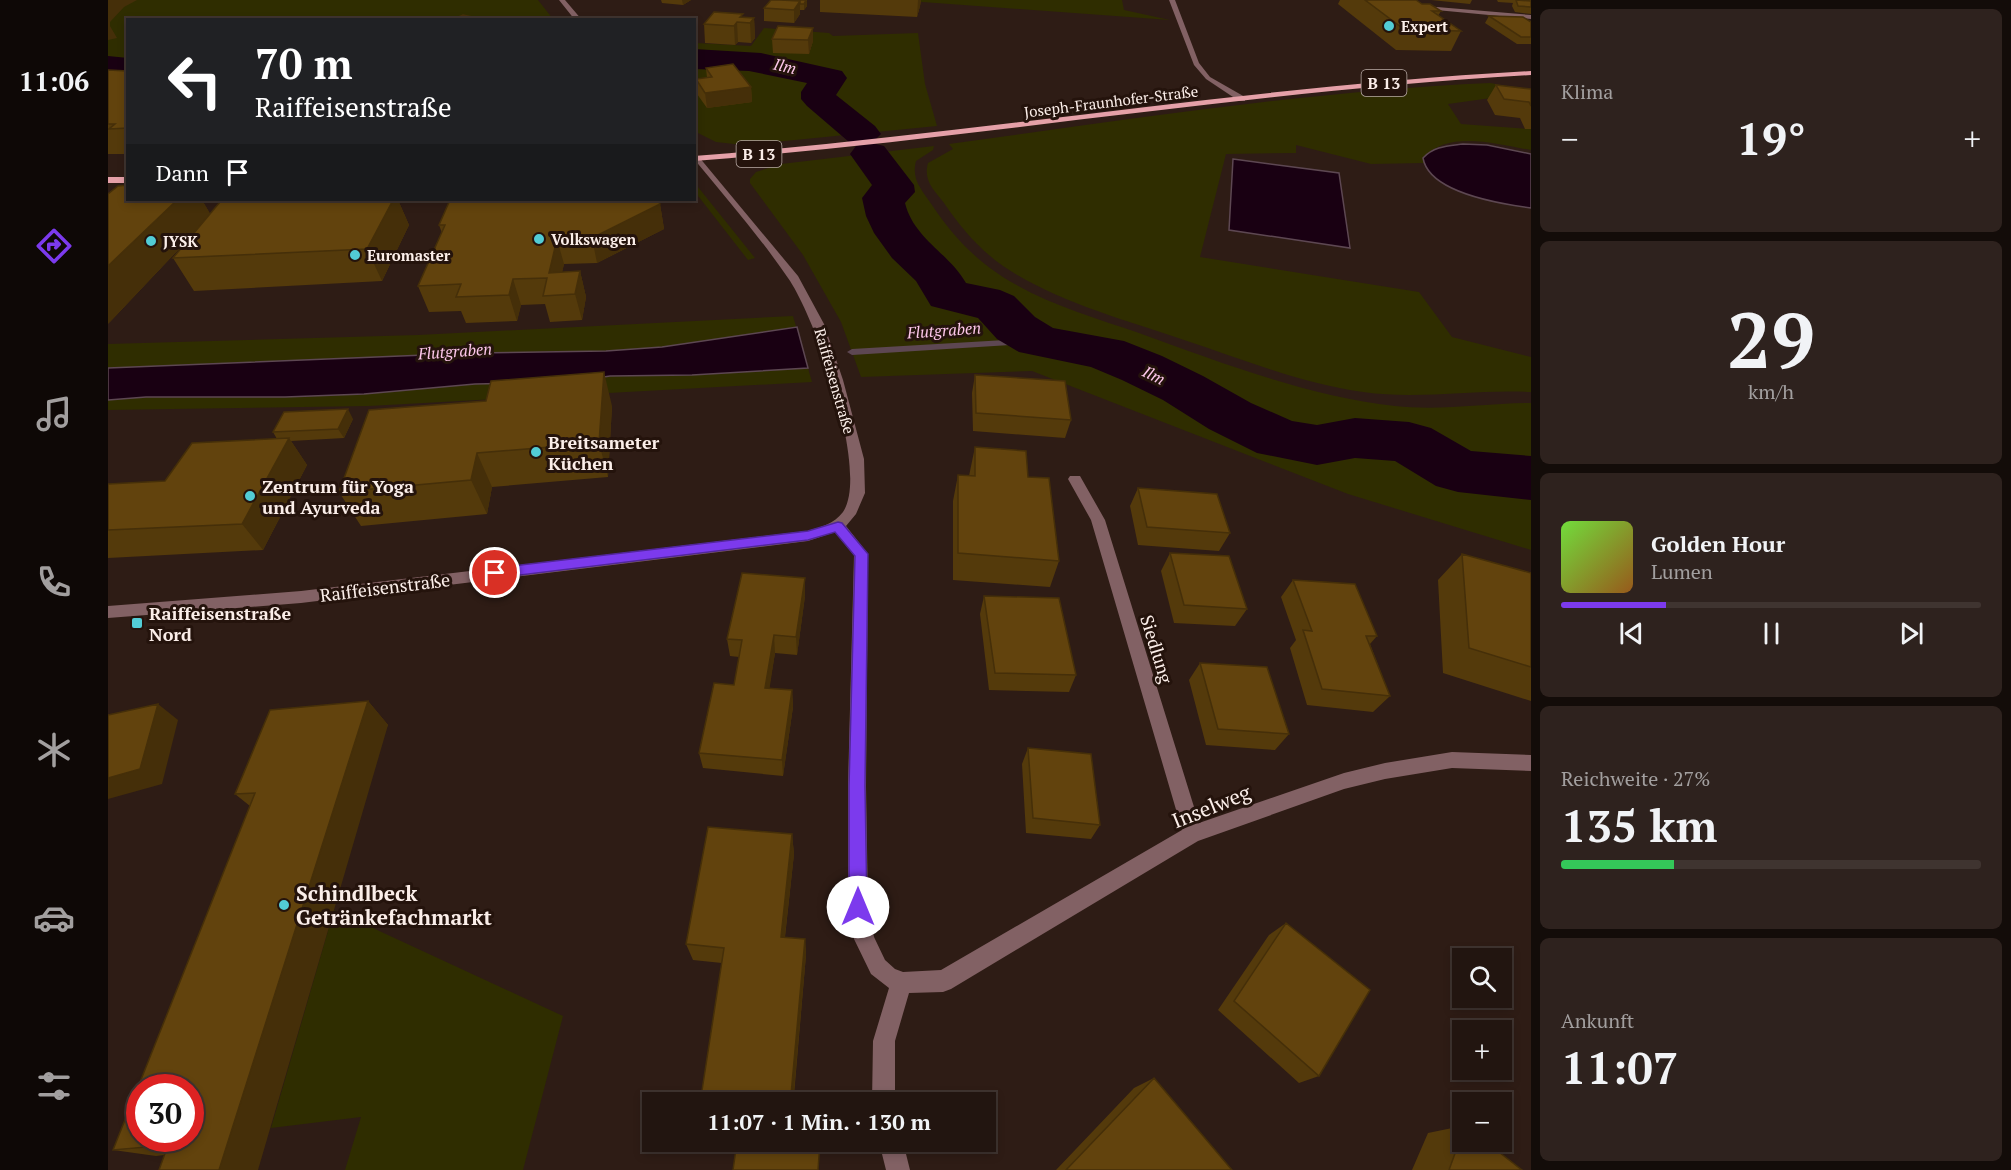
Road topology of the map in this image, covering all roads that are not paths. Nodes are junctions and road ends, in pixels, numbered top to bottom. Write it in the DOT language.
graph roads {
  1 [pos="562,0"];
  2 [pos="1172,0"];
  3 [pos="1407,5"];
  4 [pos="1531,17"];
  5 [pos="577,18"];
  6 [pos="1531,72"];
  7 [pos="1242,99"];
  8 [pos="696,157"];
  9 [pos="108,180"];
  10 [pos="126,180"];
  11 [pos="1075,479"];
  12 [pos="838,526"];
  13 [pos="108,612"];
  14 [pos="1531,763"];
  15 [pos="1193,834"];
  16 [pos="901,983"];
  17 [pos="883,1092"];
  18 [pos="894,1152"];
  19 [pos="898,1170"];
  1 -- 5 [label="street"];
  2 -- 7 [label="street"];
  3 -- 4 [label="street"];
  6 -- 7 [label="main road, Joseph-Fraunhofer-Straße / B 13"];
  7 -- 8 [label="main road, Joseph-Fraunhofer-Straße / B 13"];
  8 -- 12 [label="street, Raiffeisenstraße"];
  9 -- 10 [label="main road"];
  11 -- 15 [label="street, Siedlung"];
  12 -- 13 [label="street, Raiffeisenstraße"];
  12 -- 16 [label="street"];
  14 -- 15 [label="street, Inselweg"];
  15 -- 16 [label="street, Inselweg"];
  16 -- 17 [label="street"];
  18 -- 19 [label="street"];
}
